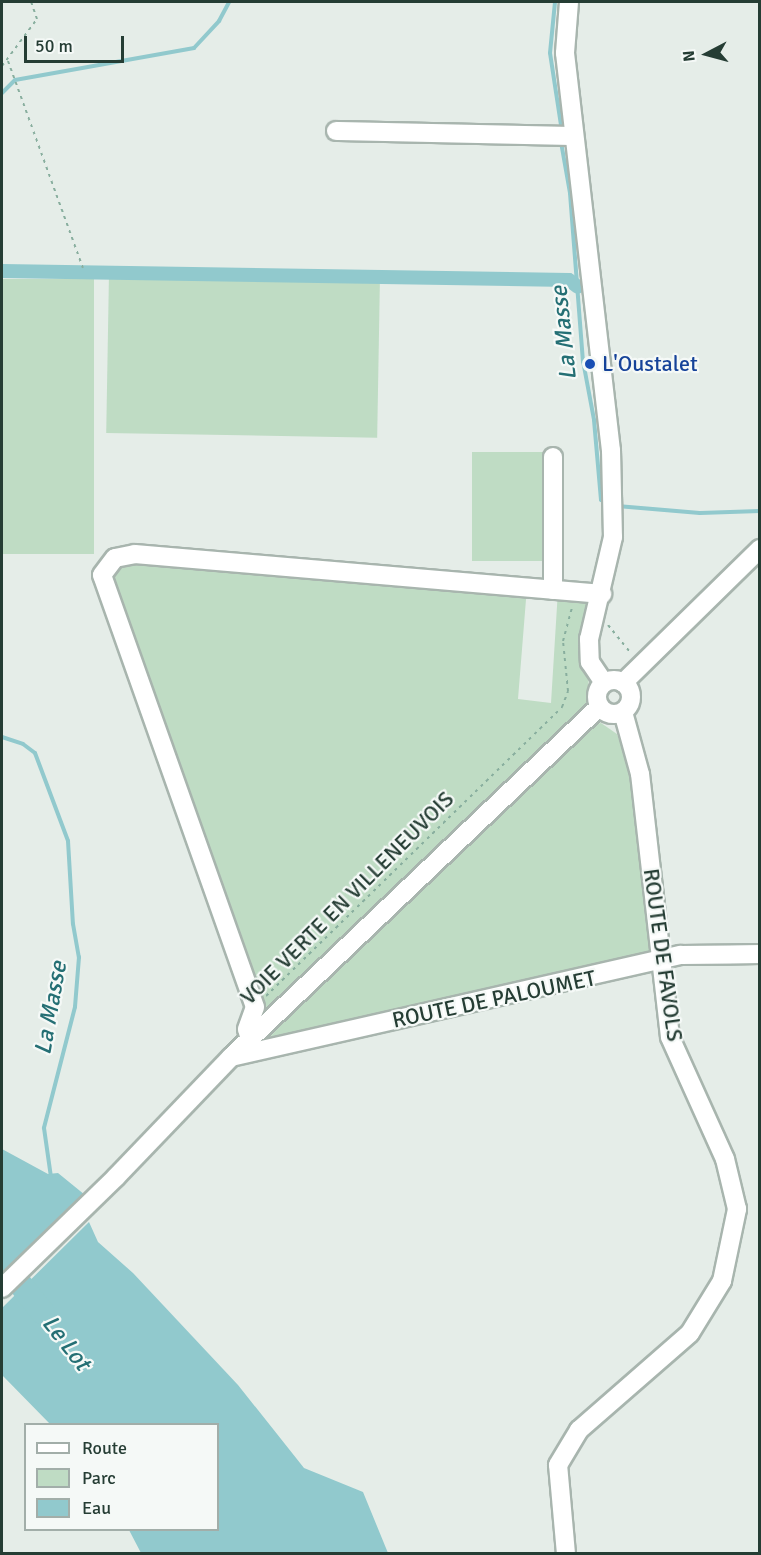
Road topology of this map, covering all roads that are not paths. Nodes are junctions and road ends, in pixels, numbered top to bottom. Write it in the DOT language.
graph roads {
  1 [pos="569,2"];
  2 [pos="336,131"];
  3 [pos="574,136"];
  4 [pos="553,457"];
  5 [pos="759,549"];
  6 [pos="553,590"];
  7 [pos="602,594"];
  8 [pos="604,683"];
  9 [pos="623,683"];
  10 [pos="599,707"];
  11 [pos="623,712"];
  12 [pos="759,954"];
  13 [pos="660,962"];
  14 [pos="250,1039"];
  15 [pos="230,1058"];
  16 [pos="2,1288"];
  17 [pos="566,1554"];
  1 -- 3 [label="street"];
  2 -- 3 [label="street"];
  3 -- 7 [label="street"];
  4 -- 6 [label="street"];
  5 -- 9 [label="street"];
  6 -- 7 [label="street"];
  6 -- 14 [label="street"];
  7 -- 8 [label="street"];
  8 -- 9 [label="street"];
  8 -- 10 [label="street"];
  9 -- 11 [label="street"];
  10 -- 11 [label="street"];
  10 -- 14 [label="street"];
  11 -- 13 [label="street, ROUTE DE FAVOLS"];
  12 -- 13 [label="street, ROUTE DE PALOUMET"];
  13 -- 15 [label="street, ROUTE DE PALOUMET"];
  13 -- 17 [label="street, ROUTE DE FAVOLS"];
  14 -- 15 [label="street"];
  15 -- 16 [label="street"];
}
